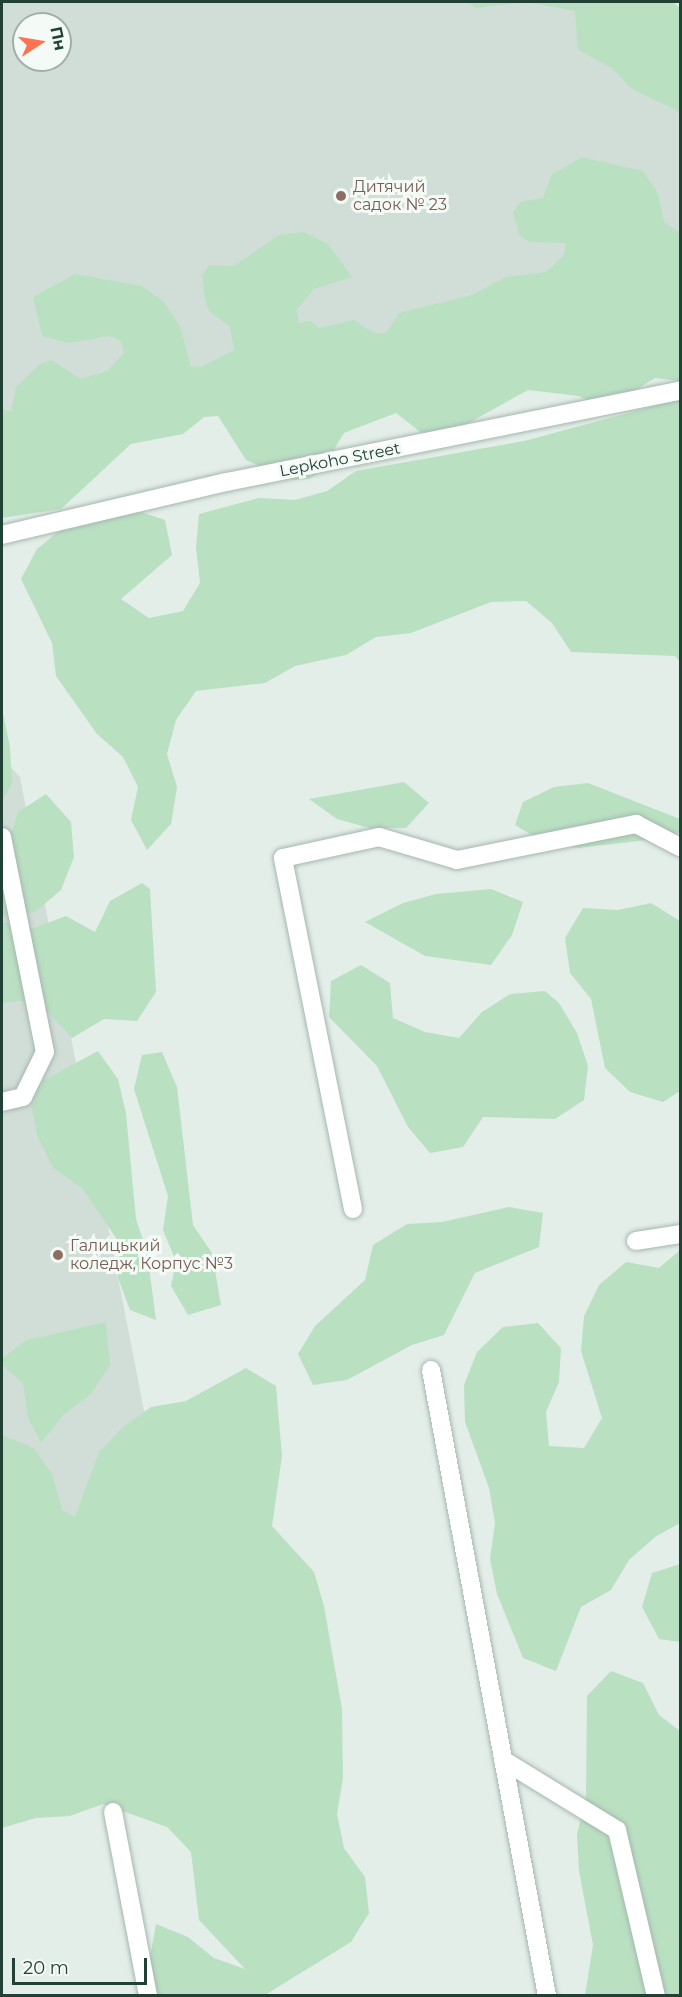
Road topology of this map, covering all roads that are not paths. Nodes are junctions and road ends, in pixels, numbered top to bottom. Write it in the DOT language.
graph roads {
  1 [pos="681,391"];
  2 [pos="2,535"];
  3 [pos="2,837"];
  4 [pos="681,847"];
  5 [pos="2,1102"];
  6 [pos="353,1209"];
  7 [pos="681,1234"];
  8 [pos="636,1241"];
  9 [pos="431,1370"];
  10 [pos="503,1760"];
  11 [pos="113,1812"];
  12 [pos="148,1995"];
  13 [pos="547,1995"];
  14 [pos="656,1995"];
  1 -- 2 [label="street, Lepkoho Street"];
  3 -- 5 [label="street"];
  4 -- 6 [label="street"];
  7 -- 8 [label="street"];
  9 -- 10 [label="street"];
  10 -- 13 [label="street"];
  10 -- 14 [label="street"];
  11 -- 12 [label="street"];
}
